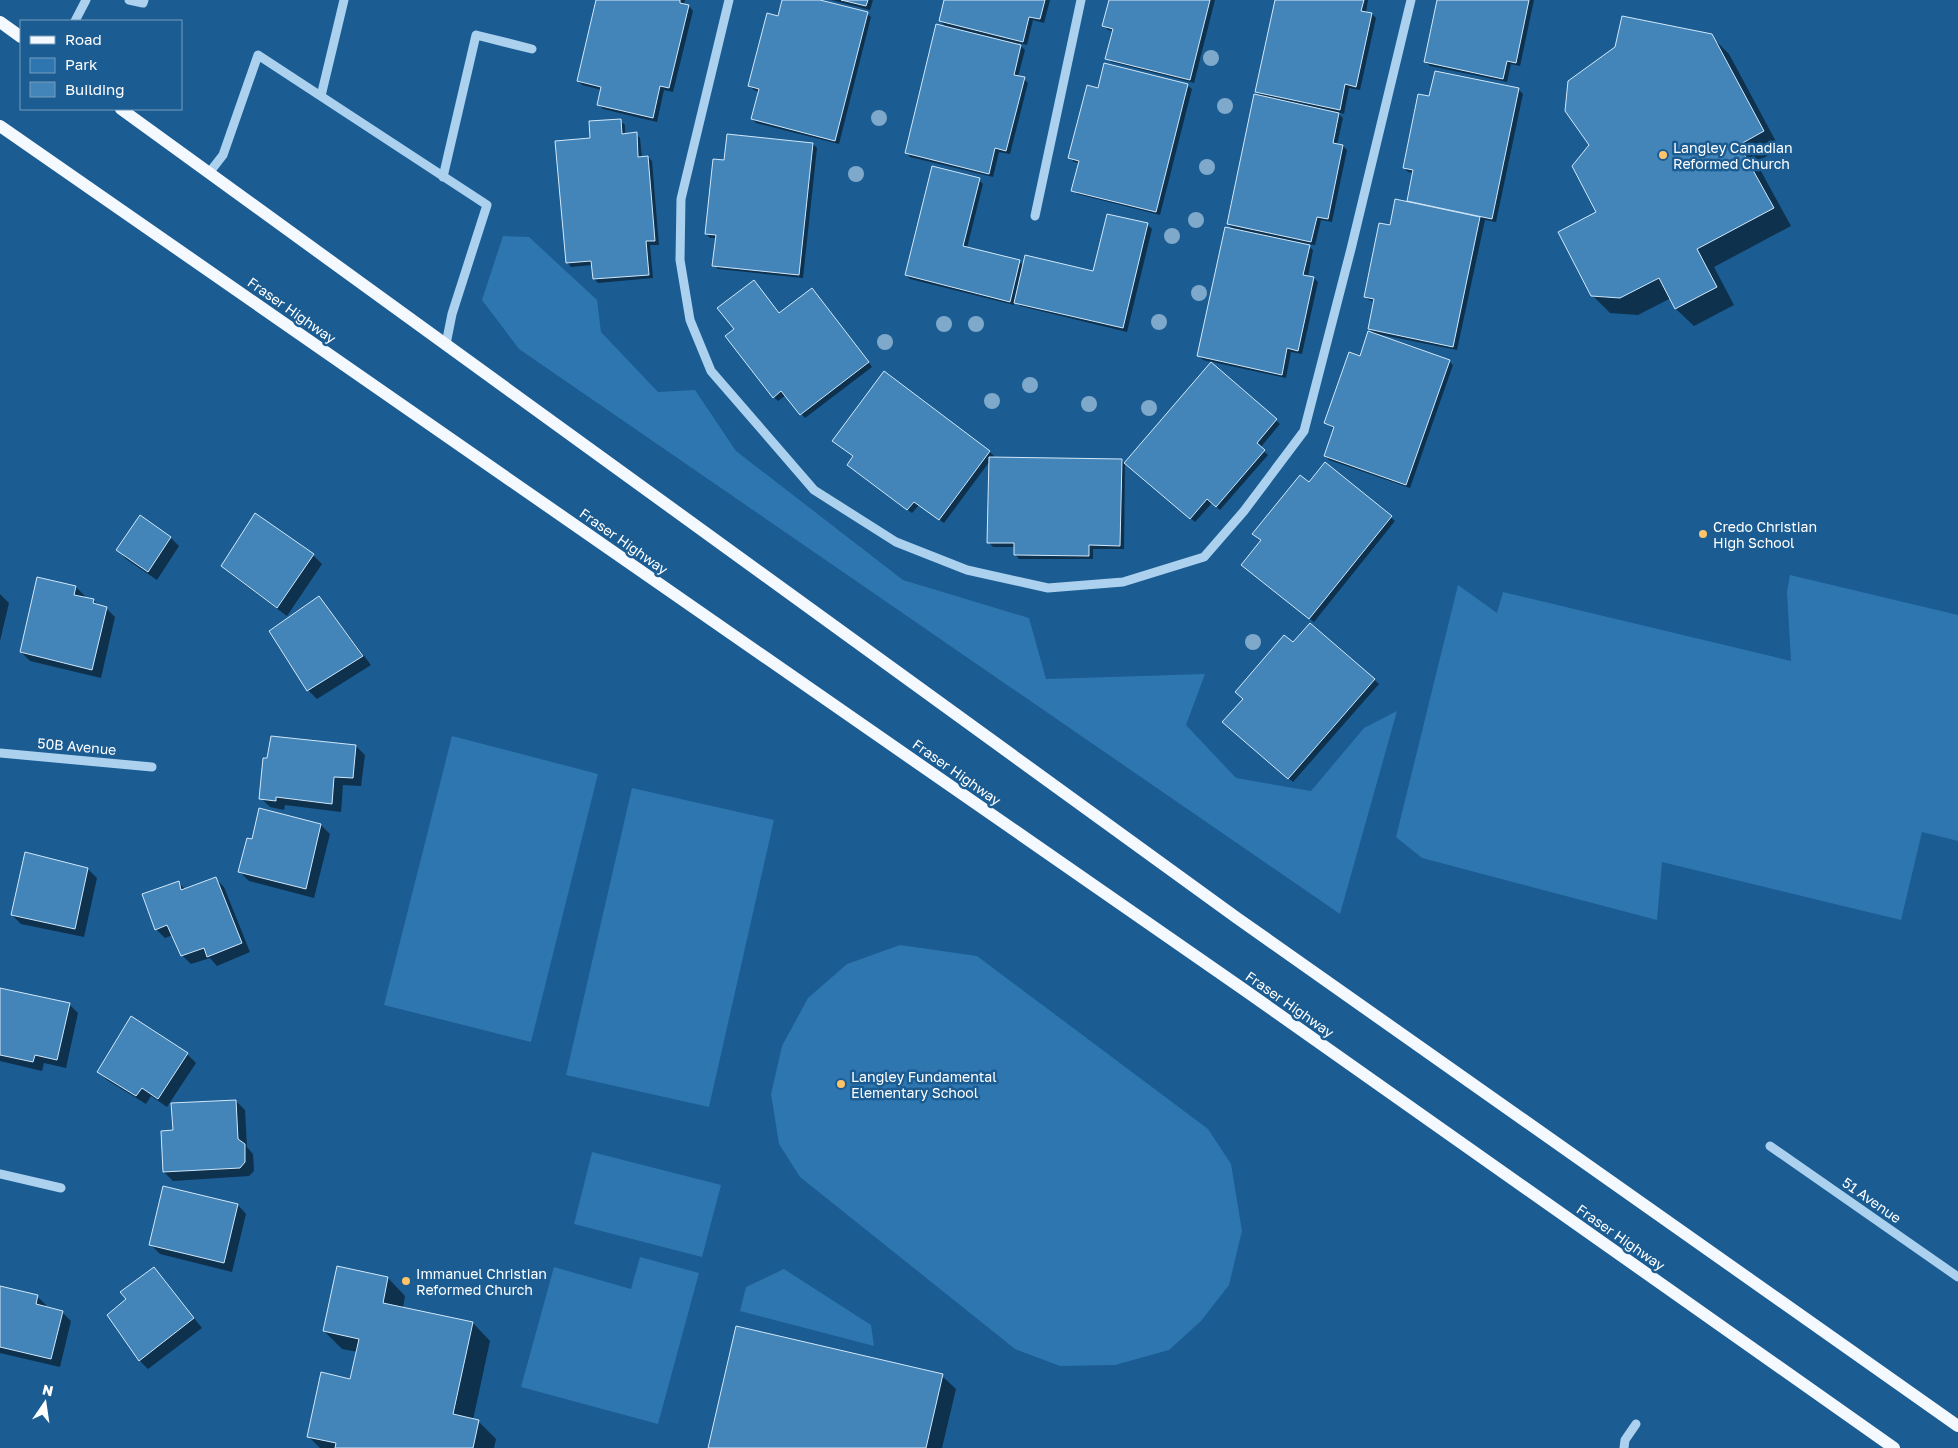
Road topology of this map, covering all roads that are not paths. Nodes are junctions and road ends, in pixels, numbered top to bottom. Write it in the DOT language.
graph roads {
  1 [pos="86,0"];
  2 [pos="129,0"];
  3 [pos="144,0"];
  4 [pos="344,0"];
  5 [pos="730,0"];
  6 [pos="1082,0"];
  7 [pos="1411,0"];
  8 [pos="76,20"];
  9 [pos="0,22"];
  10 [pos="20,36"];
  11 [pos="532,49"];
  12 [pos="321,96"];
  13 [pos="122,110"];
  14 [pos="0,126"];
  15 [pos="210,173"];
  16 [pos="442,177"];
  17 [pos="1034,216"];
  18 [pos="446,344"];
  19 [pos="0,753"];
  20 [pos="152,767"];
  21 [pos="1770,1146"];
  22 [pos="0,1174"];
  23 [pos="61,1188"];
  24 [pos="1958,1277"];
  25 [pos="1636,1424"];
  26 [pos="1958,1426"];
  27 [pos="1624,1448"];
  28 [pos="1894,1448"];
  1 -- 8 [label="street"];
  2 -- 3 [label="street"];
  4 -- 12 [label="street"];
  5 -- 7 [label="street"];
  6 -- 17 [label="street"];
  9 -- 10 [label="main road"];
  11 -- 16 [label="street"];
  12 -- 15 [label="street"];
  12 -- 16 [label="street"];
  13 -- 15 [label="main road"];
  14 -- 28 [label="main road, Fraser Highway"];
  15 -- 18 [label="main road"];
  16 -- 18 [label="street"];
  18 -- 26 [label="main road"];
  19 -- 20 [label="street, 50B Avenue"];
  21 -- 24 [label="street, 51 Avenue"];
  22 -- 23 [label="street"];
  25 -- 27 [label="street"];
}
